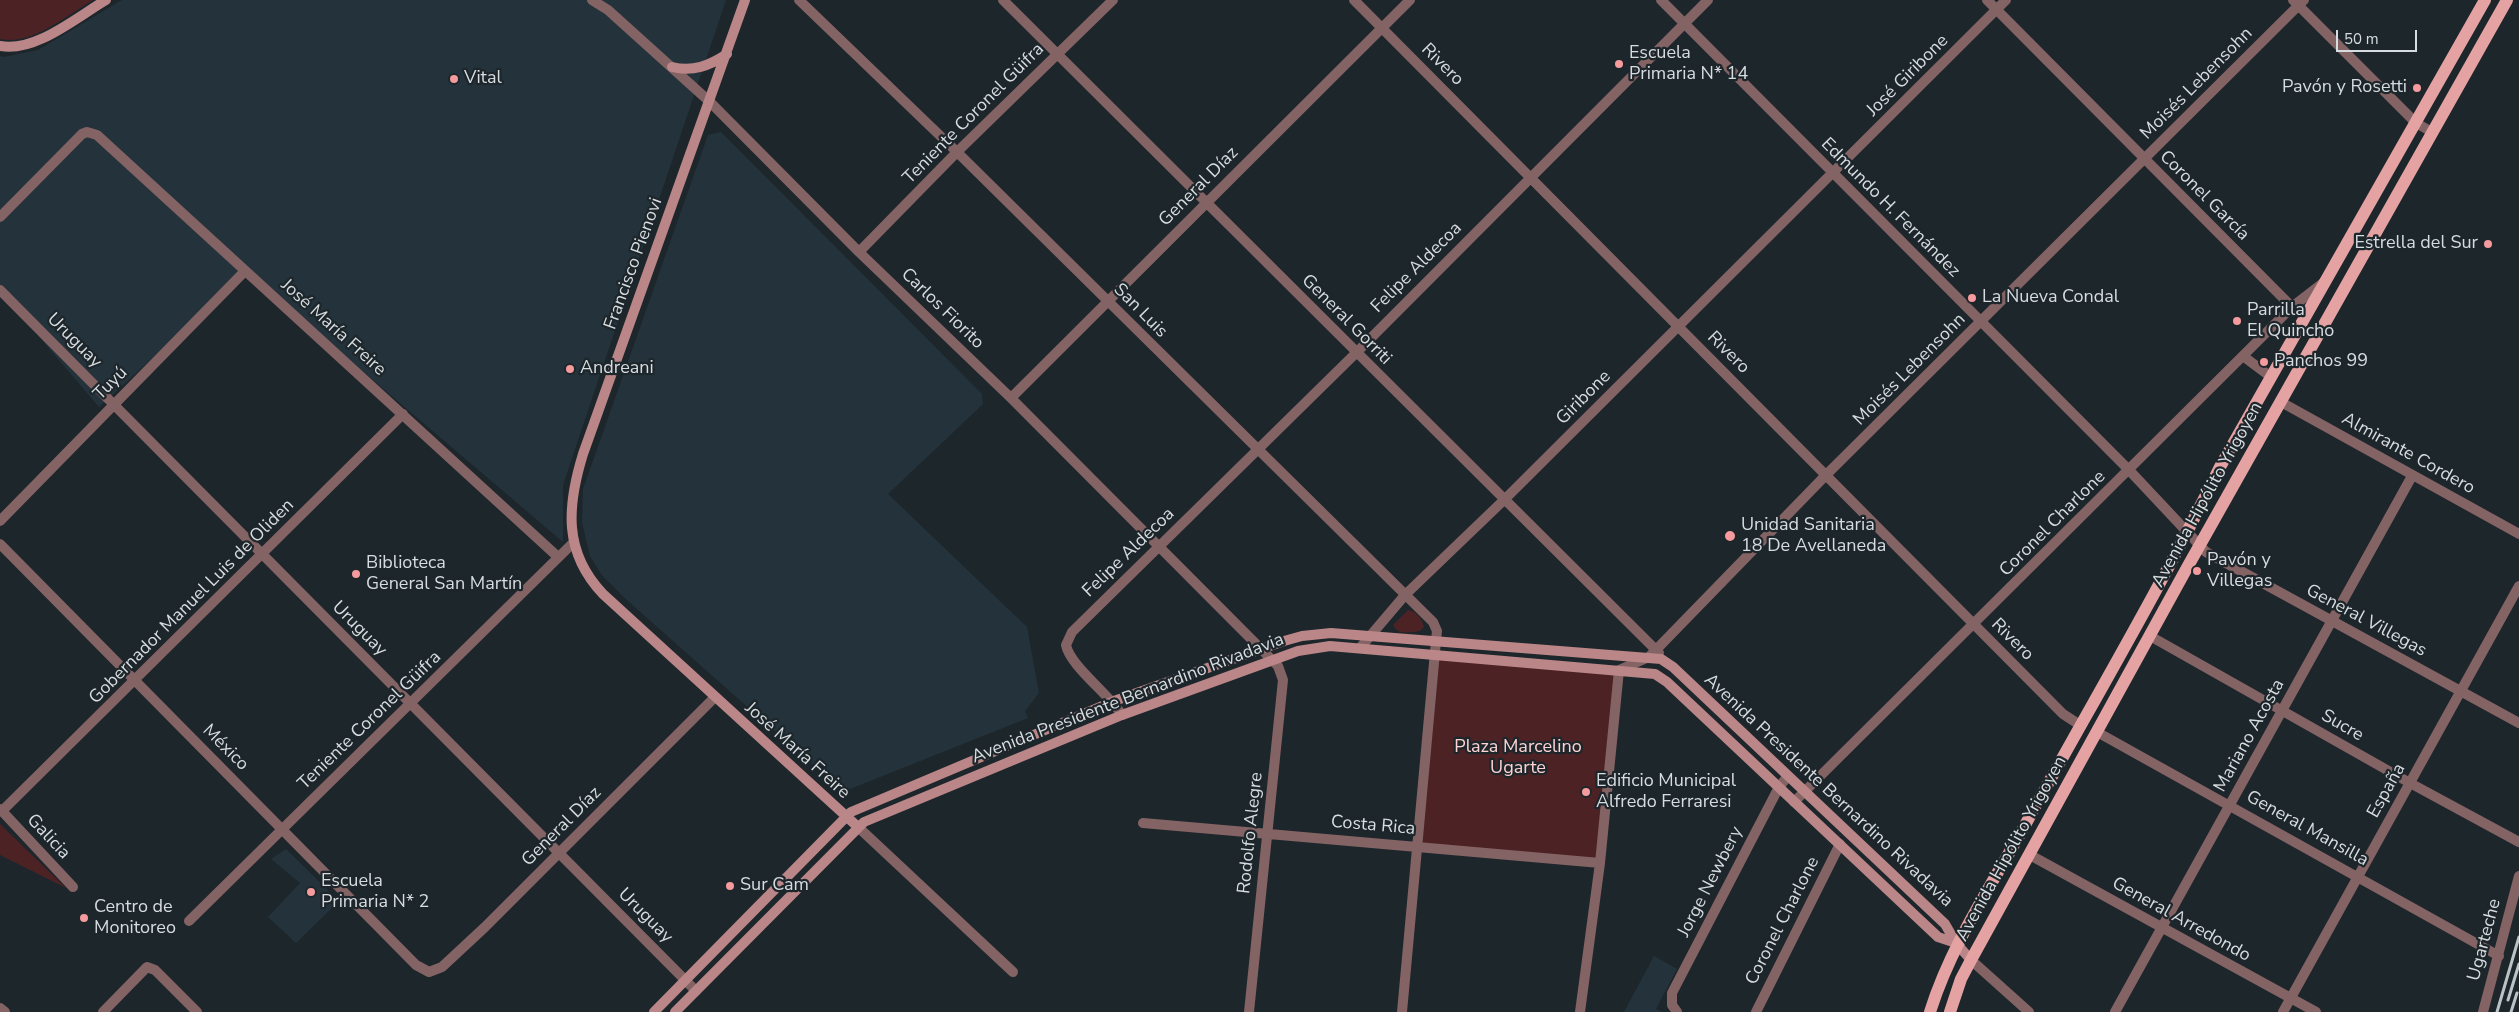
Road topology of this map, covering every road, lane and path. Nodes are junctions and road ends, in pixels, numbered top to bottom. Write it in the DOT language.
graph roads {
  1 [pos="106,0"];
  2 [pos="592,0"];
  3 [pos="745,0"];
  4 [pos="799,0"];
  5 [pos="1003,0"];
  6 [pos="1113,0"];
  7 [pos="1354,0"];
  8 [pos="1410,0"];
  9 [pos="1660,0"];
  10 [pos="1708,0"];
  11 [pos="1987,0"];
  12 [pos="2006,0"];
  13 [pos="2485,0"];
  14 [pos="2507,0"];
  15 [pos="2298,2"];
  16 [pos="1996,10"];
  17 [pos="1684,24"];
  18 [pos="1382,28"];
  19 [pos="0,46"];
  20 [pos="727,54"];
  21 [pos="1058,54"];
  22 [pos="672,67"];
  23 [pos="710,102"];
  24 [pos="2416,123"];
  25 [pos="2432,132"];
  26 [pos="957,152"];
  27 [pos="2145,159"];
  28 [pos="1833,174"];
  29 [pos="1530,176"];
  30 [pos="1206,204"];
  31 [pos="0,217"];
  32 [pos="859,252"];
  33 [pos="246,271"];
  34 [pos="2326,281"];
  35 [pos="0,290"];
  36 [pos="1108,301"];
  37 [pos="2292,307"];
  38 [pos="1980,322"];
  39 [pos="1679,326"];
  40 [pos="1356,353"];
  41 [pos="2243,356"];
  42 [pos="2271,378"];
  43 [pos="1011,398"];
  44 [pos="2281,402"];
  45 [pos="114,405"];
  46 [pos="403,414"];
  47 [pos="1256,449"];
  48 [pos="2129,470"];
  49 [pos="1826,476"];
  50 [pos="2412,476"];
  51 [pos="1505,500"];
  52 [pos="0,521"];
  53 [pos="2188,532"];
  54 [pos="2519,534"];
  55 [pos="574,543"];
  56 [pos="0,544"];
  57 [pos="2200,546"];
  58 [pos="1160,547"];
  59 [pos="263,555"];
  60 [pos="558,557"];
  61 [pos="2519,586"];
  62 [pos="1405,595"];
  63 [pos="2332,622"];
  64 [pos="1975,625"];
  65 [pos="1371,635"];
  66 [pos="2150,636"];
  67 [pos="1436,641"];
  68 [pos="1360,648"];
  69 [pos="1262,649"];
  70 [pos="1653,653"];
  71 [pos="1435,655"];
  72 [pos="1273,660"];
  73 [pos="1619,670"];
  74 [pos="136,681"];
  75 [pos="2460,690"];
  76 [pos="714,698"];
  77 [pos="1114,702"];
  78 [pos="411,704"];
  79 [pos="2282,711"];
  80 [pos="1122,714"];
  81 [pos="2519,722"];
  82 [pos="2080,725"];
  83 [pos="2097,732"];
  84 [pos="1788,776"];
  85 [pos="2410,783"];
  86 [pos="1779,787"];
  87 [pos="1805,792"];
  88 [pos="1794,802"];
  89 [pos="2231,805"];
  90 [pos="1,810"];
  91 [pos="845,816"];
  92 [pos="1143,823"];
  93 [pos="858,827"];
  94 [pos="282,830"];
  95 [pos="1267,833"];
  96 [pos="2519,842"];
  97 [pos="1840,844"];
  98 [pos="1418,846"];
  99 [pos="560,853"];
  100 [pos="2030,855"];
  101 [pos="1600,863"];
  102 [pos="2358,876"];
  103 [pos="2519,876"];
  104 [pos="73,887"];
  105 [pos="189,921"];
  106 [pos="2162,928"];
  107 [pos="1956,943"];
  108 [pos="2499,956"];
  109 [pos="1971,960"];
  110 [pos="429,972"];
  111 [pos="1013,972"];
  112 [pos="685,980"];
  113 [pos="696,990"];
  114 [pos="2290,998"];
  115 [pos="0,1008"];
  116 [pos="1674,1009"];
  117 [pos="5,1012"];
  118 [pos="103,1012"];
  119 [pos="197,1012"];
  120 [pos="654,1012"];
  121 [pos="675,1012"];
  122 [pos="1249,1012"];
  123 [pos="1402,1012"];
  124 [pos="1580,1012"];
  125 [pos="1756,1012"];
  126 [pos="1930,1012"];
  127 [pos="1950,1012"];
  128 [pos="2029,1012"];
  129 [pos="2115,1012"];
  130 [pos="2283,1012"];
  131 [pos="2316,1012"];
  132 [pos="2483,1012"];
  1 -- 19 [label="main road"];
  2 -- 22 [label="street, Carlos Fiorito"];
  3 -- 20 [label="main road, Francisco Pienovi"];
  4 -- 26 [label="street, San Luis"];
  5 -- 21 [label="street, General Gorriti"];
  6 -- 21 [label="street, Teniente Coronel Güifra"];
  7 -- 18 [label="street, Rivero"];
  8 -- 18 [label="street, General Díaz"];
  9 -- 17 [label="street, Edmundo H. Fernández"];
  10 -- 17 [label="street, Felipe Aldecoa"];
  11 -- 16 [label="street, Coronel García"];
  12 -- 16 [label="street, José Giribone"];
  13 -- 24 [label="main road, Avenida Hipólito Yrigoyen"];
  14 -- 25 [label="main road, Avenida Hipólito Yrigoyen"];
  15 -- 24 [label="street"];
  15 -- 27 [label="street, Moisés Lebensohn"];
  16 -- 27 [label="street, Coronel García"];
  16 -- 28 [label="street, José Giribone"];
  17 -- 28 [label="street, Edmundo H. Fernández"];
  17 -- 29 [label="street, Felipe Aldecoa"];
  18 -- 29 [label="street, Rivero"];
  18 -- 30 [label="street, General Díaz"];
  20 -- 22 [label="main road"];
  20 -- 23 [label="main road, Francisco Pienovi"];
  21 -- 26 [label="street, Teniente Coronel Güifra"];
  21 -- 30 [label="street, General Gorriti"];
  22 -- 23 [label="street, Carlos Fiorito"];
  23 -- 32 [label="street, Carlos Fiorito"];
  23 -- 55 [label="main road, Francisco Pienovi"];
  24 -- 25 [label="street"];
  24 -- 34 [label="main road, Avenida Hipólito Yrigoyen"];
  25 -- 44 [label="main road, Avenida Hipólito Yrigoyen"];
  26 -- 32 [label="street, Teniente Coronel Güifra"];
  26 -- 36 [label="street, San Luis"];
  27 -- 37 [label="street, Coronel García"];
  27 -- 38 [label="street, Moisés Lebensohn"];
  28 -- 38 [label="street, Edmundo H. Fernández"];
  28 -- 39 [label="street, Giribone"];
  29 -- 39 [label="street, Rivero"];
  29 -- 40 [label="street, Felipe Aldecoa"];
  30 -- 36 [label="street, General Díaz"];
  30 -- 40 [label="street, General Gorriti"];
  31 -- 33 [label="street, José María Freire"];
  32 -- 43 [label="street, Carlos Fiorito"];
  33 -- 45 [label="street, Tuyú"];
  33 -- 46 [label="street, José María Freire"];
  34 -- 37 [label="street, Coronel Charlone"];
  34 -- 42 [label="main road, Avenida Hipólito Yrigoyen"];
  35 -- 45 [label="street, Uruguay"];
  36 -- 43 [label="street, General Díaz"];
  36 -- 47 [label="street, San Luis"];
  37 -- 41 [label="street, Coronel Charlone"];
  38 -- 48 [label="street, Edmundo H. Fernández"];
  38 -- 49 [label="street, Moisés Lebensohn"];
  39 -- 49 [label="street, Rivero"];
  39 -- 51 [label="street, Giribone"];
  40 -- 47 [label="street, Felipe Aldecoa"];
  40 -- 51 [label="street, General Gorriti"];
  41 -- 42 [label="street"];
  41 -- 48 [label="street, Coronel Charlone"];
  42 -- 53 [label="main road, Avenida Hipólito Yrigoyen"];
  43 -- 58 [label="street, Carlos Fiorito"];
  44 -- 50 [label="street, Almirante Cordero"];
  44 -- 57 [label="main road, Avenida Hipólito Yrigoyen"];
  45 -- 52 [label="street, Tuyú"];
  45 -- 59 [label="street, Uruguay"];
  46 -- 59 [label="street, Gobernador Manuel Luis de Oliden"];
  46 -- 60 [label="street, José María Freire"];
  47 -- 58 [label="street, Felipe Aldecoa"];
  47 -- 62 [label="street, San Luis"];
  48 -- 53 [label="street, Edmundo H. Fernández"];
  48 -- 64 [label="street, Coronel Charlone"];
  49 -- 64 [label="street, Rivero"];
  49 -- 70 [label="street, Moisés Lebensohn"];
  50 -- 54 [label="street, Almirante Cordero"];
  50 -- 63 [label="street, Mariano Acosta"];
  51 -- 62 [label="street, Giribone"];
  51 -- 70 [label="street, General Gorriti"];
  53 -- 57 [label="street, Edmundo H. Fernández"];
  53 -- 82 [label="main road, Avenida Hipólito Yrigoyen"];
  55 -- 60 [label="street, Teniente Coronel Güifra"];
  55 -- 76 [label="main road, José María Freire"];
  56 -- 74 [label="street, México"];
  57 -- 63 [label="street, General Villegas"];
  57 -- 66 [label="main road, Avenida Hipólito Yrigoyen"];
  58 -- 69 [label="street, Carlos Fiorito"];
  58 -- 77 [label="street, Felipe Aldecoa"];
  59 -- 74 [label="street, Gobernador Manuel Luis de Oliden"];
  59 -- 78 [label="street, Uruguay"];
  60 -- 78 [label="street, Teniente Coronel Güifra"];
  61 -- 75 [label="street, España"];
  62 -- 65 [label="street, Giribone"];
  62 -- 67 [label="street, San Luis"];
  63 -- 75 [label="street, General Villegas"];
  63 -- 79 [label="street, Mariano Acosta"];
  64 -- 82 [label="street, Rivero"];
  64 -- 87 [label="street, Coronel Charlone"];
  65 -- 67 [label="main road, Avenida Presidente Bernardino Rivadavia"];
  65 -- 68 [label="street, Giribone"];
  65 -- 69 [label="main road, Avenida Presidente Bernardino Rivadavia"];
  66 -- 79 [label="street, Sucre"];
  66 -- 83 [label="main road, Avenida Hipólito Yrigoyen"];
  67 -- 70 [label="main road, Avenida Presidente Bernardino Rivadavia"];
  67 -- 71 [label="street, San Luis"];
  68 -- 71 [label="main road, Avenida Presidente Bernardino Rivadavia"];
  68 -- 72 [label="main road, Avenida Presidente Bernardino Rivadavia"];
  69 -- 72 [label="street, Carlos Fiorito"];
  69 -- 77 [label="main road, Avenida Presidente Bernardino Rivadavia"];
  70 -- 73 [label="street, Moisés Lebensohn"];
  70 -- 84 [label="main road, Avenida Presidente Bernardino Rivadavia"];
  71 -- 73 [label="main road, Avenida Presidente Bernardino Rivadavia"];
  71 -- 98 [label="street, San Luis"];
  72 -- 80 [label="main road, Avenida Presidente Bernardino Rivadavia"];
  72 -- 95 [label="street, Rodolfo Alegre"];
  73 -- 86 [label="main road, Avenida Presidente Bernardino Rivadavia"];
  73 -- 101 [label="street"];
  74 -- 90 [label="street, Gobernador Manuel Luis de Oliden"];
  74 -- 94 [label="street, México"];
  75 -- 81 [label="street, General Villegas"];
  75 -- 85 [label="street, España"];
  76 -- 91 [label="main road, José María Freire"];
  76 -- 99 [label="street, General Díaz"];
  77 -- 80 [label="street"];
  77 -- 91 [label="main road, Avenida Presidente Bernardino Rivadavia"];
  78 -- 94 [label="street, Teniente Coronel Güifra"];
  78 -- 99 [label="street, Uruguay"];
  79 -- 85 [label="street, Sucre"];
  79 -- 89 [label="street, Mariano Acosta"];
  80 -- 93 [label="main road, Avenida Presidente Bernardino Rivadavia"];
  82 -- 107 [label="main road, Avenida Hipólito Yrigoyen"];
  83 -- 89 [label="street, General Mansilla"];
  83 -- 100 [label="main road, Avenida Hipólito Yrigoyen"];
  84 -- 86 [label="street, Jorge Newbery"];
  84 -- 87 [label="main road, Avenida Presidente Bernardino Rivadavia"];
  85 -- 96 [label="street, Sucre"];
  85 -- 102 [label="street, España"];
  86 -- 88 [label="main road, Avenida Presidente Bernardino Rivadavia"];
  86 -- 116 [label="street, Jorge Newbery"];
  87 -- 88 [label="street, Coronel Charlone"];
  87 -- 107 [label="main road, Avenida Presidente Bernardino Rivadavia"];
  88 -- 97 [label="main road, Avenida Presidente Bernardino Rivadavia"];
  89 -- 102 [label="street, General Mansilla"];
  89 -- 106 [label="street, Mariano Acosta"];
  90 -- 104 [label="street, Galicia"];
  91 -- 93 [label="main road, José María Freire"];
  91 -- 112 [label="main road, Avenida Presidente Bernardino Rivadavia"];
  92 -- 95 [label="street, Costa Rica"];
  93 -- 111 [label="street, José María Freire"];
  93 -- 113 [label="main road, Avenida Presidente Bernardino Rivadavia"];
  94 -- 105 [label="street, Teniente Coronel Güifra"];
  94 -- 110 [label="street, México"];
  95 -- 98 [label="street, Costa Rica"];
  95 -- 122 [label="street, Rodolfo Alegre"];
  97 -- 107 [label="main road, Avenida Presidente Bernardino Rivadavia"];
  97 -- 125 [label="street, Coronel Charlone"];
  98 -- 101 [label="street, Costa Rica"];
  98 -- 123 [label="street, San Luis"];
  99 -- 110 [label="street, General Díaz"];
  99 -- 112 [label="street, Uruguay"];
  100 -- 106 [label="street, General Arredondo"];
  100 -- 109 [label="main road, Avenida Hipólito Yrigoyen"];
  101 -- 124 [label="street"];
  102 -- 108 [label="street, General Mansilla"];
  102 -- 114 [label="street, España"];
  103 -- 108 [label="street, Ugarteche"];
  106 -- 114 [label="street, General Arredondo"];
  106 -- 129 [label="street, Mariano Acosta"];
  107 -- 109 [label="main road"];
  107 -- 126 [label="main road, Avenida Hipólito Yrigoyen"];
  108 -- 132 [label="street, Ugarteche"];
  109 -- 127 [label="main road, Avenida Hipólito Yrigoyen"];
  109 -- 128 [label="street"];
  112 -- 113 [label="street, Uruguay"];
  112 -- 120 [label="main road, Avenida Presidente Bernardino Rivadavia"];
  113 -- 121 [label="main road, Avenida Presidente Bernardino Rivadavia"];
  114 -- 130 [label="street, España"];
  114 -- 131 [label="street, General Arredondo"];
  115 -- 117 [label="street"];
  118 -- 119 [label="street"];
}
